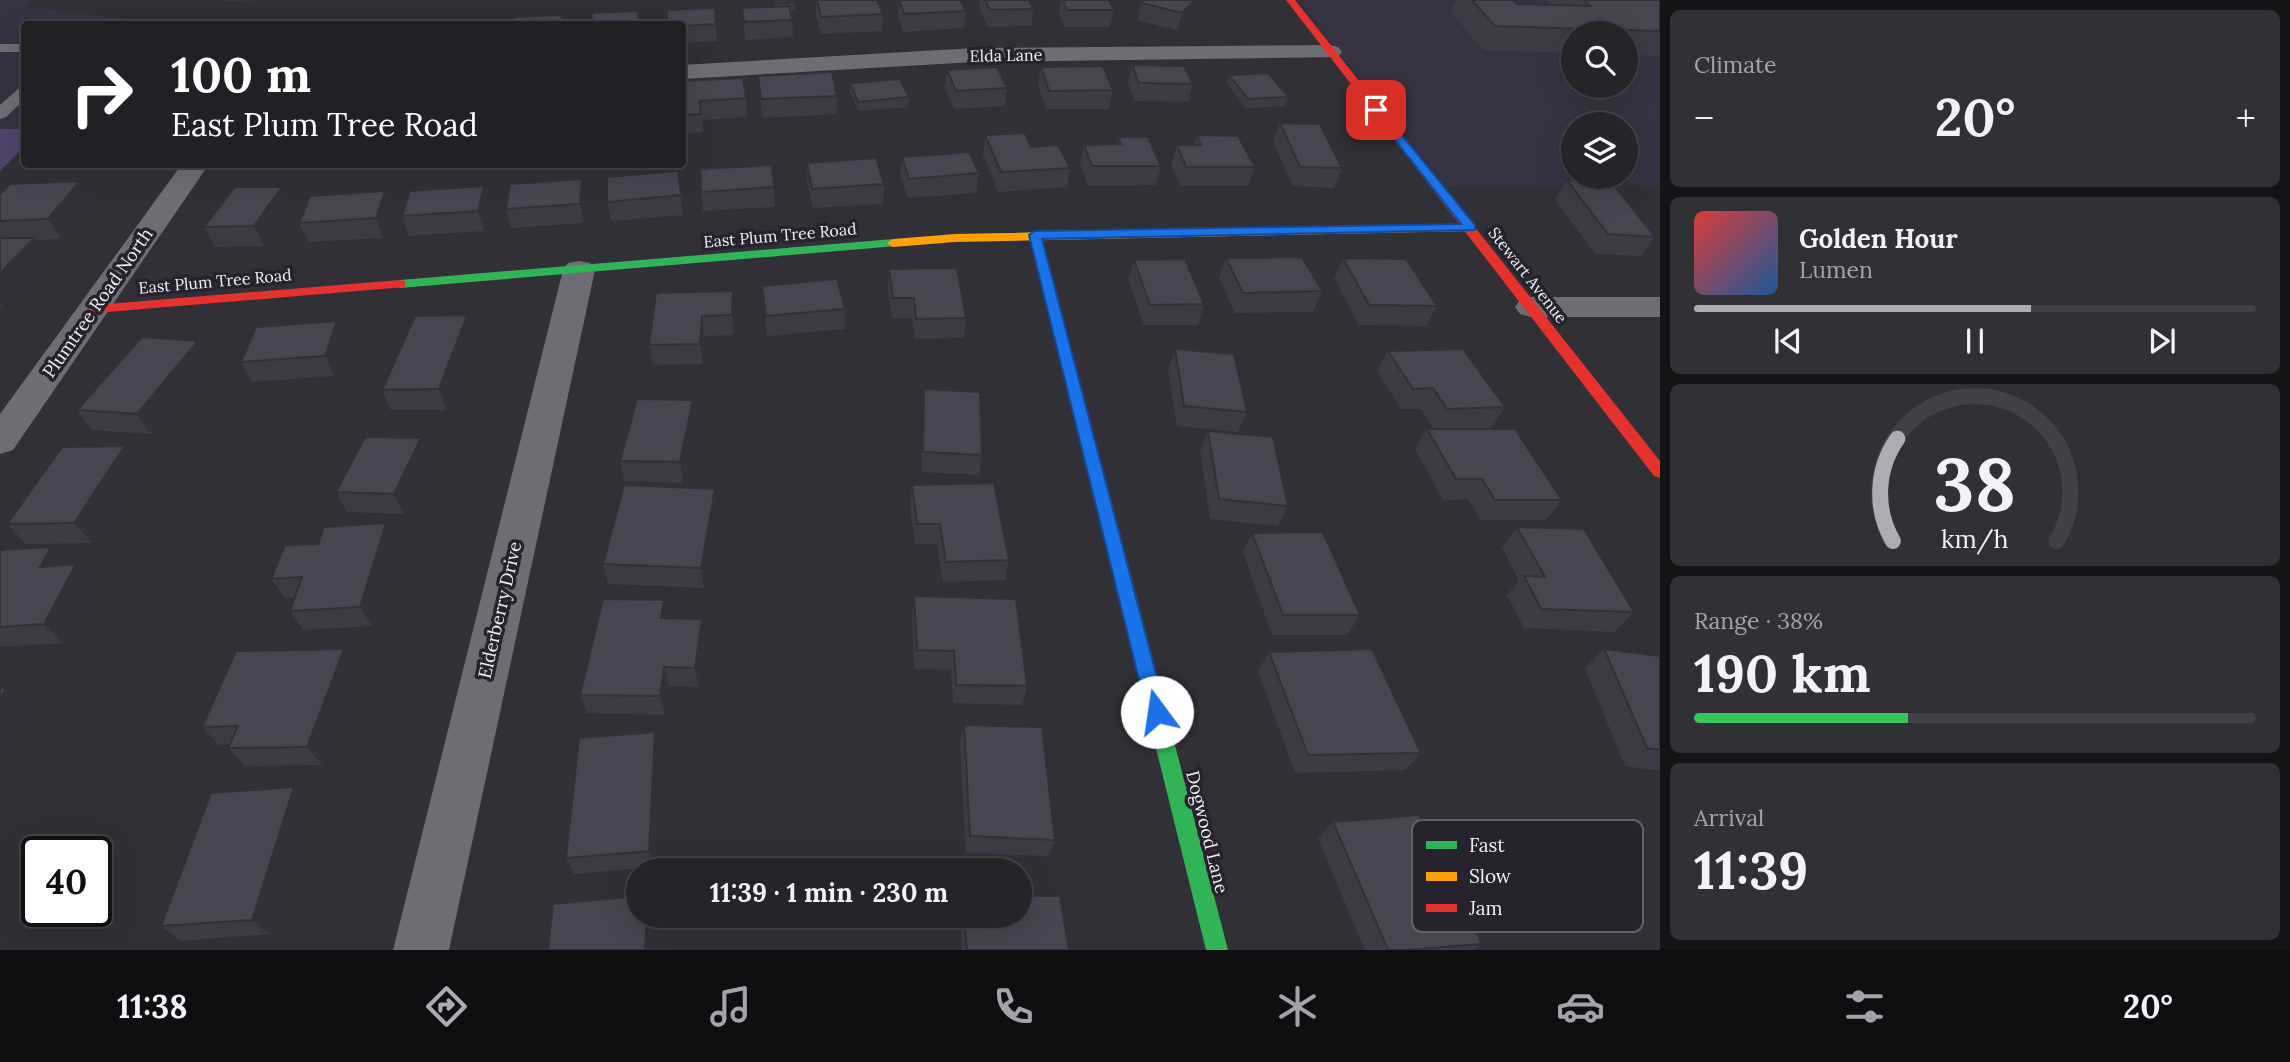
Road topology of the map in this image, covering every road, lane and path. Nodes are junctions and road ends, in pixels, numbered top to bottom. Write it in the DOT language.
graph roads {
  1 [pos="1290,0"];
  2 [pos="0,48"];
  3 [pos="21,48"];
  4 [pos="1329,51"];
  5 [pos="686,72"];
  6 [pos="21,95"];
  7 [pos="21,113"];
  8 [pos="0,115"];
  9 [pos="193,168"];
  10 [pos="1470,228"];
  11 [pos="1035,235"];
  12 [pos="579,270"];
  13 [pos="1531,307"];
  14 [pos="1660,307"];
  15 [pos="95,309"];
  16 [pos="0,442"];
  17 [pos="1660,472"];
  18 [pos="421,950"];
  19 [pos="1217,950"];
  1 -- 4 [label="street, Stewart Avenue"];
  2 -- 3 [label="lane"];
  4 -- 5 [label="street, Elda Lane"];
  4 -- 10 [label="street, Stewart Avenue"];
  6 -- 8 [label="lane"];
  7 -- 8 [label="lane"];
  9 -- 15 [label="street, Plumtree Road North"];
  10 -- 11 [label="street, East Plum Tree Road"];
  10 -- 13 [label="street, Stewart Avenue"];
  11 -- 12 [label="street, East Plum Tree Road"];
  11 -- 19 [label="street, Dogwood Lane"];
  12 -- 15 [label="street, East Plum Tree Road"];
  12 -- 18 [label="street, Elderberry Drive"];
  13 -- 14 [label="street"];
  13 -- 17 [label="street, Stewart Avenue"];
  15 -- 16 [label="street, Plumtree Road North"];
}
